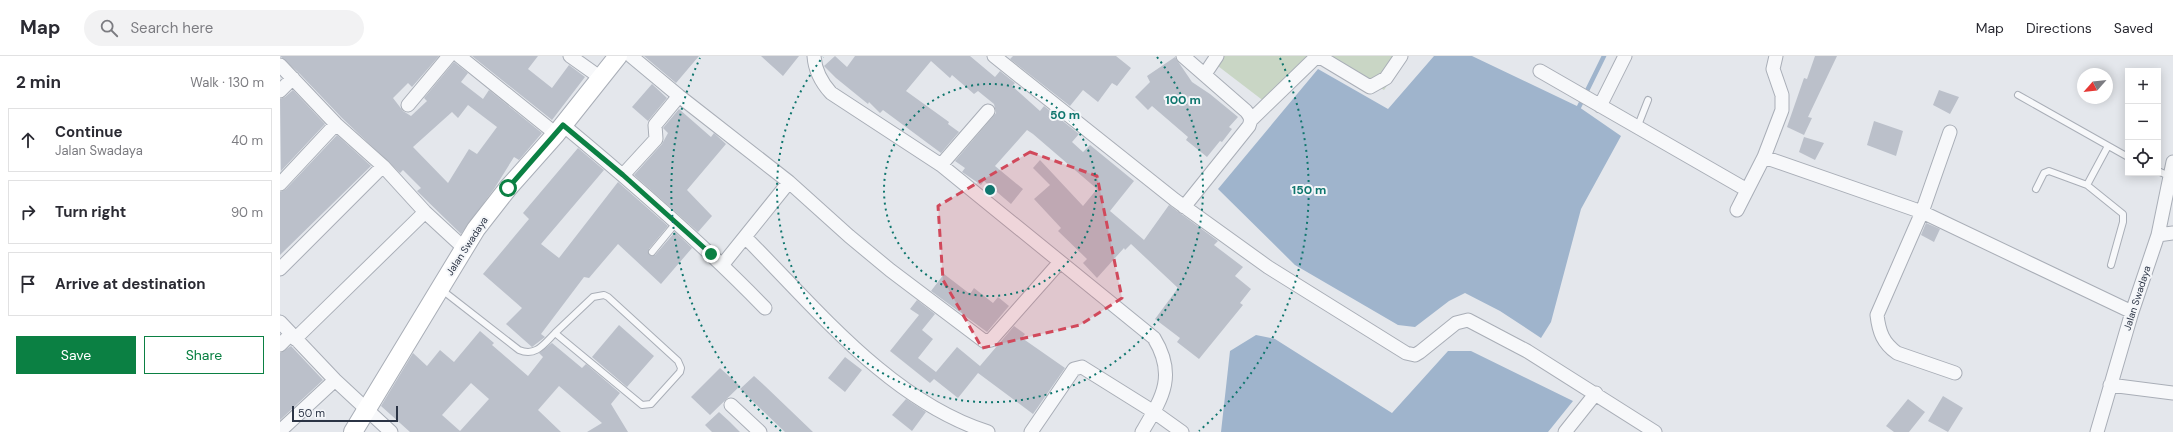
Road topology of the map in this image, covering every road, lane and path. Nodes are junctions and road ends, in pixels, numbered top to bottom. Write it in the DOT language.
graph roads {
  1 [pos="449,56"];
  2 [pos="459,56"];
  3 [pos="570,56"];
  4 [pos="618,56"];
  5 [pos="631,56"];
  6 [pos="814,56"];
  7 [pos="994,56"];
  8 [pos="1183,56"];
  9 [pos="1217,56"];
  10 [pos="1401,56"];
  11 [pos="1625,56"];
  12 [pos="1776,56"];
  13 [pos="280,65"];
  14 [pos="1540,71"];
  15 [pos="1205,74"];
  16 [pos="293,78"];
  17 [pos="601,78"];
  18 [pos="280,91"];
  19 [pos="2018,95"];
  20 [pos="679,96"];
  21 [pos="1648,100"];
  22 [pos="408,105"];
  23 [pos="1597,105"];
  24 [pos="988,111"];
  25 [pos="1251,120"];
  26 [pos="336,124"];
  27 [pos="1638,128"];
  28 [pos="560,130"];
  29 [pos="1950,132"];
  30 [pos="2108,146"];
  31 [pos="2125,155"];
  32 [pos="1764,157"];
  33 [pos="2173,162"];
  34 [pos="941,165"];
  35 [pos="383,166"];
  36 [pos="2163,174"];
  37 [pos="623,175"];
  38 [pos="789,182"];
  39 [pos="280,184"];
  40 [pos="2087,185"];
  41 [pos="2036,189"];
  42 [pos="1747,190"];
  43 [pos="1184,207"];
  44 [pos="1737,210"];
  45 [pos="425,212"];
  46 [pos="1922,212"];
  47 [pos="676,223"];
  48 [pos="2173,233"];
  49 [pos="2158,235"];
  50 [pos="745,237"];
  51 [pos="464,248"];
  52 [pos="652,252"];
  53 [pos="1060,262"];
  54 [pos="723,264"];
  55 [pos="2111,265"];
  56 [pos="280,269"];
  57 [pos="440,289"];
  58 [pos="765,308"];
  59 [pos="2132,312"];
  60 [pos="280,322"];
  61 [pos="555,333"];
  62 [pos="293,337"];
  63 [pos="280,345"];
  64 [pos="1955,373"];
  65 [pos="335,380"];
  66 [pos="2110,385"];
  67 [pos="2173,393"];
  68 [pos="1596,394"];
  69 [pos="731,405"];
  70 [pos="366,410"];
  71 [pos="1154,412"];
  72 [pos="280,431"];
  73 [pos="353,432"];
  74 [pos="391,432"];
  75 [pos="760,432"];
  76 [pos="988,432"];
  77 [pos="1030,432"];
  78 [pos="1142,432"];
  79 [pos="1182,432"];
  80 [pos="1565,432"];
  81 [pos="1655,432"];
  82 [pos="2097,432"];
  1 -- 22 [label="street"];
  2 -- 28 [label="street"];
  3 -- 17 [label="street"];
  4 -- 17 [label="street, Jalan Swadaya"];
  5 -- 20 [label="street"];
  6 -- 34 [label="street"];
  7 -- 43 [label="street"];
  8 -- 15 [label="street"];
  9 -- 15 [label="street"];
  10 -- 25 [label="street"];
  11 -- 23 [label="street"];
  12 -- 32 [label="street"];
  13 -- 16 [label="street"];
  14 -- 23 [label="street"];
  15 -- 25 [label="street"];
  16 -- 18 [label="street"];
  16 -- 26 [label="street"];
  17 -- 28 [label="street, Jalan Swadaya"];
  19 -- 30 [label="lane"];
  20 -- 37 [label="street"];
  20 -- 38 [label="street"];
  21 -- 27 [label="lane"];
  23 -- 27 [label="street"];
  24 -- 34 [label="street"];
  25 -- 43 [label="street"];
  26 -- 35 [label="street"];
  26 -- 39 [label="street"];
  27 -- 42 [label="street"];
  28 -- 37 [label="street"];
  28 -- 51 [label="street, Jalan Swadaya"];
  29 -- 46 [label="street"];
  30 -- 31 [label="lane"];
  30 -- 40 [label="lane"];
  32 -- 42 [label="street"];
  32 -- 46 [label="street"];
  33 -- 36 [label="street, Jalan Swadaya"];
  34 -- 53 [label="street"];
  35 -- 45 [label="street"];
  35 -- 56 [label="street"];
  36 -- 49 [label="street, Jalan Swadaya"];
  37 -- 47 [label="street"];
  38 -- 50 [label="street"];
  38 -- 53 [label="street"];
  40 -- 41 [label="lane"];
  40 -- 55 [label="lane"];
  42 -- 44 [label="street"];
  43 -- 68 [label="street"];
  45 -- 51 [label="street"];
  45 -- 62 [label="street"];
  46 -- 59 [label="street"];
  46 -- 64 [label="street"];
  47 -- 52 [label="lane"];
  47 -- 54 [label="street"];
  48 -- 49 [label="street"];
  49 -- 59 [label="street, Jalan Swadaya"];
  50 -- 54 [label="street"];
  50 -- 76 [label="street"];
  51 -- 57 [label="street, Jalan Swadaya"];
  53 -- 71 [label="street"];
  54 -- 58 [label="street"];
  57 -- 61 [label="lane"];
  57 -- 70 [label="street, Jalan Swadaya"];
  59 -- 66 [label="street, Jalan Swadaya"];
  60 -- 62 [label="street"];
  61 -- 61 [label="lane"];
  62 -- 63 [label="street"];
  62 -- 65 [label="street"];
  65 -- 70 [label="street"];
  65 -- 72 [label="street"];
  66 -- 67 [label="street"];
  66 -- 82 [label="street, Jalan Swadaya"];
  68 -- 80 [label="street"];
  68 -- 81 [label="street"];
  69 -- 75 [label="street"];
  70 -- 73 [label="street, Jalan Swadaya"];
  70 -- 74 [label="street"];
  71 -- 77 [label="street"];
  71 -- 78 [label="street"];
  71 -- 79 [label="street"];
}
